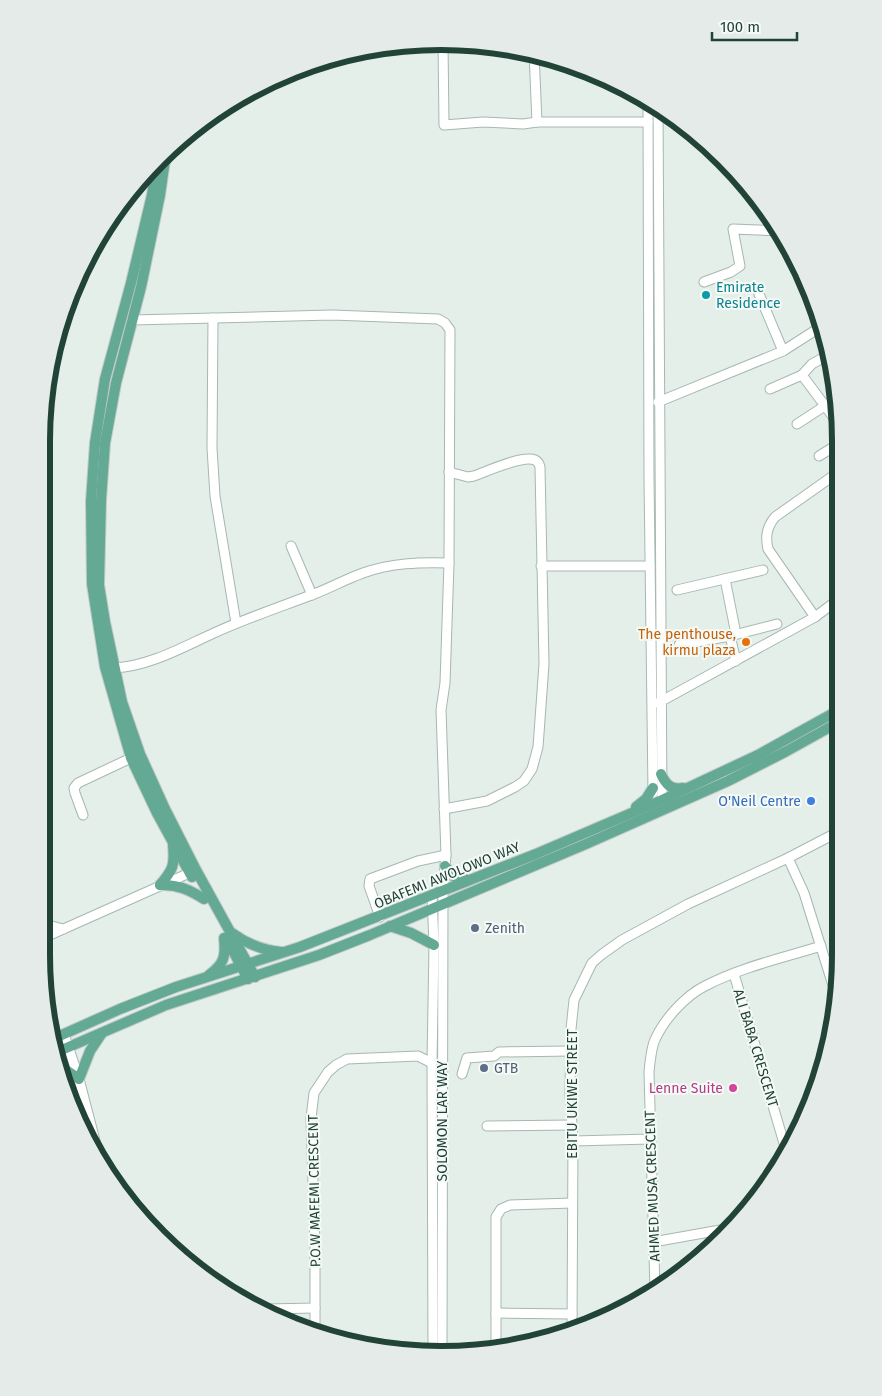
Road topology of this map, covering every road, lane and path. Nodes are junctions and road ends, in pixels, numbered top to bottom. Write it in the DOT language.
graph roads {
  1 [pos="443,50"];
  2 [pos="534,61"];
  3 [pos="648,110"];
  4 [pos="658,116"];
  5 [pos="537,122"];
  6 [pos="648,122"];
  7 [pos="164,166"];
  8 [pos="155,175"];
  9 [pos="770,231"];
  10 [pos="704,282"];
  11 [pos="759,294"];
  12 [pos="213,318"];
  13 [pos="132,320"];
  14 [pos="816,330"];
  15 [pos="784,351"];
  16 [pos="823,358"];
  17 [pos="802,375"];
  18 [pos="770,389"];
  19 [pos="658,402"];
  20 [pos="830,403"];
  21 [pos="825,406"];
  22 [pos="831,414"];
  23 [pos="797,424"];
  24 [pos="832,448"];
  25 [pos="819,456"];
  26 [pos="448,472"];
  27 [pos="832,477"];
  28 [pos="291,546"];
  29 [pos="449,563"];
  30 [pos="95,565"];
  31 [pos="542,566"];
  32 [pos="650,566"];
  33 [pos="763,570"];
  34 [pos="725,579"];
  35 [pos="677,590"];
  36 [pos="312,595"];
  37 [pos="832,604"];
  38 [pos="815,617"];
  39 [pos="236,623"];
  40 [pos="777,624"];
  41 [pos="733,635"];
  42 [pos="680,645"];
  43 [pos="736,661"];
  44 [pos="114,668"];
  45 [pos="656,704"];
  46 [pos="832,714"];
  47 [pos="832,726"];
  48 [pos="131,758"];
  49 [pos="661,774"];
  50 [pos="654,788"];
  51 [pos="687,788"];
  52 [pos="657,801"];
  53 [pos="444,809"];
  54 [pos="658,812"];
  55 [pos="83,814"];
  56 [pos="621,817"];
  57 [pos="832,835"];
  58 [pos="173,842"];
  59 [pos="788,858"];
  60 [pos="446,861"];
  61 [pos="193,871"];
  62 [pos="468,880"];
  63 [pos="160,885"];
  64 [pos="443,890"];
  65 [pos="432,895"];
  66 [pos="204,899"];
  67 [pos="444,903"];
  68 [pos="434,908"];
  69 [pos="380,917"];
  70 [pos="50,925"];
  71 [pos="390,926"];
  72 [pos="64,929"];
  73 [pos="50,933"];
  74 [pos="227,933"];
  75 [pos="434,946"];
  76 [pos="821,946"];
  77 [pos="287,952"];
  78 [pos="245,966"];
  79 [pos="734,974"];
  80 [pos="208,977"];
  81 [pos="252,978"];
  82 [pos="831,979"];
  83 [pos="103,1032"];
  84 [pos="60,1036"];
  85 [pos="432,1040"];
  86 [pos="69,1046"];
  87 [pos="62,1050"];
  88 [pos="571,1051"];
  89 [pos="418,1056"];
  90 [pos="432,1063"];
  91 [pos="68,1070"];
  92 [pos="462,1074"];
  93 [pos="79,1079"];
  94 [pos="487,1126"];
  95 [pos="572,1126"];
  96 [pos="91,1129"];
  97 [pos="651,1139"];
  98 [pos="573,1141"];
  99 [pos="784,1143"];
  100 [pos="572,1202"];
  101 [pos="717,1231"];
  102 [pos="654,1242"];
  103 [pos="655,1282"];
  104 [pos="315,1308"];
  105 [pos="275,1309"];
  106 [pos="496,1313"];
  107 [pos="572,1314"];
  108 [pos="572,1323"];
  109 [pos="316,1325"];
  110 [pos="496,1342"];
  111 [pos="433,1346"];
  112 [pos="442,1346"];
  1 -- 5 [label="street"];
  2 -- 5 [label="street"];
  3 -- 6 [label="street"];
  4 -- 19 [label="street"];
  5 -- 6 [label="street"];
  6 -- 32 [label="street"];
  7 -- 13 [label="main road"];
  8 -- 30 [label="main road"];
  9 -- 10 [label="street"];
  11 -- 15 [label="street"];
  12 -- 13 [label="street, SOLOMON LAR WAY"];
  12 -- 26 [label="street, SOLOMON LAR WAY"];
  12 -- 39 [label="street"];
  13 -- 30 [label="main road"];
  14 -- 15 [label="street"];
  15 -- 19 [label="street"];
  16 -- 17 [label="street"];
  17 -- 18 [label="street"];
  17 -- 21 [label="street"];
  19 -- 45 [label="street"];
  20 -- 21 [label="street"];
  21 -- 22 [label="street"];
  21 -- 23 [label="street"];
  24 -- 25 [label="street"];
  26 -- 29 [label="street, SOLOMON LAR WAY"];
  26 -- 31 [label="street"];
  27 -- 38 [label="street"];
  28 -- 36 [label="street"];
  29 -- 36 [label="street"];
  29 -- 53 [label="street, SOLOMON LAR WAY"];
  30 -- 44 [label="main road"];
  30 -- 48 [label="main road"];
  31 -- 32 [label="street"];
  31 -- 53 [label="street"];
  32 -- 45 [label="street"];
  33 -- 34 [label="street"];
  34 -- 35 [label="street"];
  34 -- 41 [label="street"];
  36 -- 39 [label="street"];
  37 -- 38 [label="street"];
  38 -- 43 [label="street"];
  39 -- 44 [label="street"];
  40 -- 41 [label="street"];
  41 -- 42 [label="street"];
  41 -- 43 [label="street"];
  43 -- 45 [label="street"];
  44 -- 61 [label="main road"];
  45 -- 49 [label="street"];
  45 -- 50 [label="street"];
  46 -- 51 [label="main road, OBAFEMI AWOLOWO WAY"];
  47 -- 54 [label="main road, OBAFEMI AWOLOWO WAY"];
  48 -- 55 [label="street"];
  48 -- 58 [label="main road"];
  49 -- 51 [label="main road"];
  49 -- 52 [label="street"];
  50 -- 52 [label="street"];
  50 -- 56 [label="main road"];
  51 -- 52 [label="main road, OBAFEMI AWOLOWO WAY"];
  52 -- 54 [label="street"];
  52 -- 56 [label="main road, OBAFEMI AWOLOWO WAY"];
  53 -- 60 [label="street, SOLOMON LAR WAY"];
  54 -- 67 [label="main road, OBAFEMI AWOLOWO WAY"];
  56 -- 62 [label="main road, OBAFEMI AWOLOWO WAY"];
  57 -- 59 [label="street, EBITU UKIWE STREET"];
  58 -- 61 [label="main road"];
  58 -- 63 [label="main road"];
  59 -- 76 [label="street"];
  59 -- 88 [label="street, EBITU UKIWE STREET"];
  60 -- 62 [label="main road"];
  60 -- 64 [label="street, SOLOMON LAR WAY"];
  60 -- 69 [label="street"];
  61 -- 63 [label="street"];
  61 -- 66 [label="main road"];
  61 -- 74 [label="main road"];
  62 -- 64 [label="main road, OBAFEMI AWOLOWO WAY"];
  63 -- 66 [label="main road"];
  63 -- 72 [label="street"];
  64 -- 65 [label="main road, OBAFEMI AWOLOWO WAY"];
  64 -- 67 [label="street, SOLOMON LAR WAY"];
  65 -- 68 [label="street, SOLOMON LAR WAY"];
  65 -- 69 [label="main road, OBAFEMI AWOLOWO WAY"];
  66 -- 74 [label="main road"];
  67 -- 68 [label="main road, OBAFEMI AWOLOWO WAY"];
  67 -- 112 [label="street, SOLOMON LAR WAY"];
  68 -- 71 [label="main road, OBAFEMI AWOLOWO WAY"];
  68 -- 75 [label="street, SOLOMON LAR WAY"];
  69 -- 77 [label="main road, OBAFEMI AWOLOWO WAY"];
  70 -- 72 [label="street"];
  71 -- 75 [label="main road"];
  71 -- 81 [label="main road, OBAFEMI AWOLOWO WAY"];
  72 -- 73 [label="street"];
  74 -- 77 [label="main road"];
  74 -- 78 [label="main road"];
  74 -- 80 [label="main road"];
  75 -- 85 [label="street, SOLOMON LAR WAY"];
  76 -- 79 [label="street, AHMED MUSA CRESCENT"];
  76 -- 82 [label="street"];
  77 -- 78 [label="main road, OBAFEMI AWOLOWO WAY"];
  78 -- 80 [label="main road, OBAFEMI AWOLOWO WAY"];
  78 -- 81 [label="main road"];
  79 -- 97 [label="street, AHMED MUSA CRESCENT"];
  79 -- 99 [label="street, ALI BABA CRESCENT"];
  80 -- 84 [label="main road, OBAFEMI AWOLOWO WAY"];
  81 -- 83 [label="main road, OBAFEMI AWOLOWO WAY"];
  83 -- 86 [label="main road, OBAFEMI AWOLOWO WAY"];
  83 -- 93 [label="main road"];
  84 -- 86 [label="street"];
  85 -- 89 [label="street"];
  85 -- 90 [label="street, SOLOMON LAR WAY"];
  86 -- 87 [label="main road, OBAFEMI AWOLOWO WAY"];
  86 -- 93 [label="street"];
  88 -- 92 [label="street"];
  88 -- 95 [label="street, EBITU UKIWE STREET"];
  89 -- 90 [label="street, P.O.W MAFEMI CRESCENT"];
  89 -- 104 [label="street, P.O.W MAFEMI CRESCENT"];
  90 -- 111 [label="street, SOLOMON LAR WAY"];
  91 -- 93 [label="main road"];
  93 -- 96 [label="street"];
  94 -- 95 [label="street"];
  95 -- 98 [label="street, EBITU UKIWE STREET"];
  97 -- 98 [label="street"];
  97 -- 102 [label="street, AHMED MUSA CRESCENT"];
  98 -- 100 [label="street, EBITU UKIWE STREET"];
  100 -- 106 [label="street"];
  100 -- 107 [label="street, EBITU UKIWE STREET"];
  101 -- 102 [label="street"];
  102 -- 103 [label="street, AHMED MUSA CRESCENT"];
  104 -- 105 [label="street"];
  104 -- 109 [label="street, P.O.W MAFEMI CRESCENT"];
  106 -- 107 [label="street"];
  106 -- 110 [label="street"];
  107 -- 108 [label="street, EBITU UKIWE STREET"];
}
